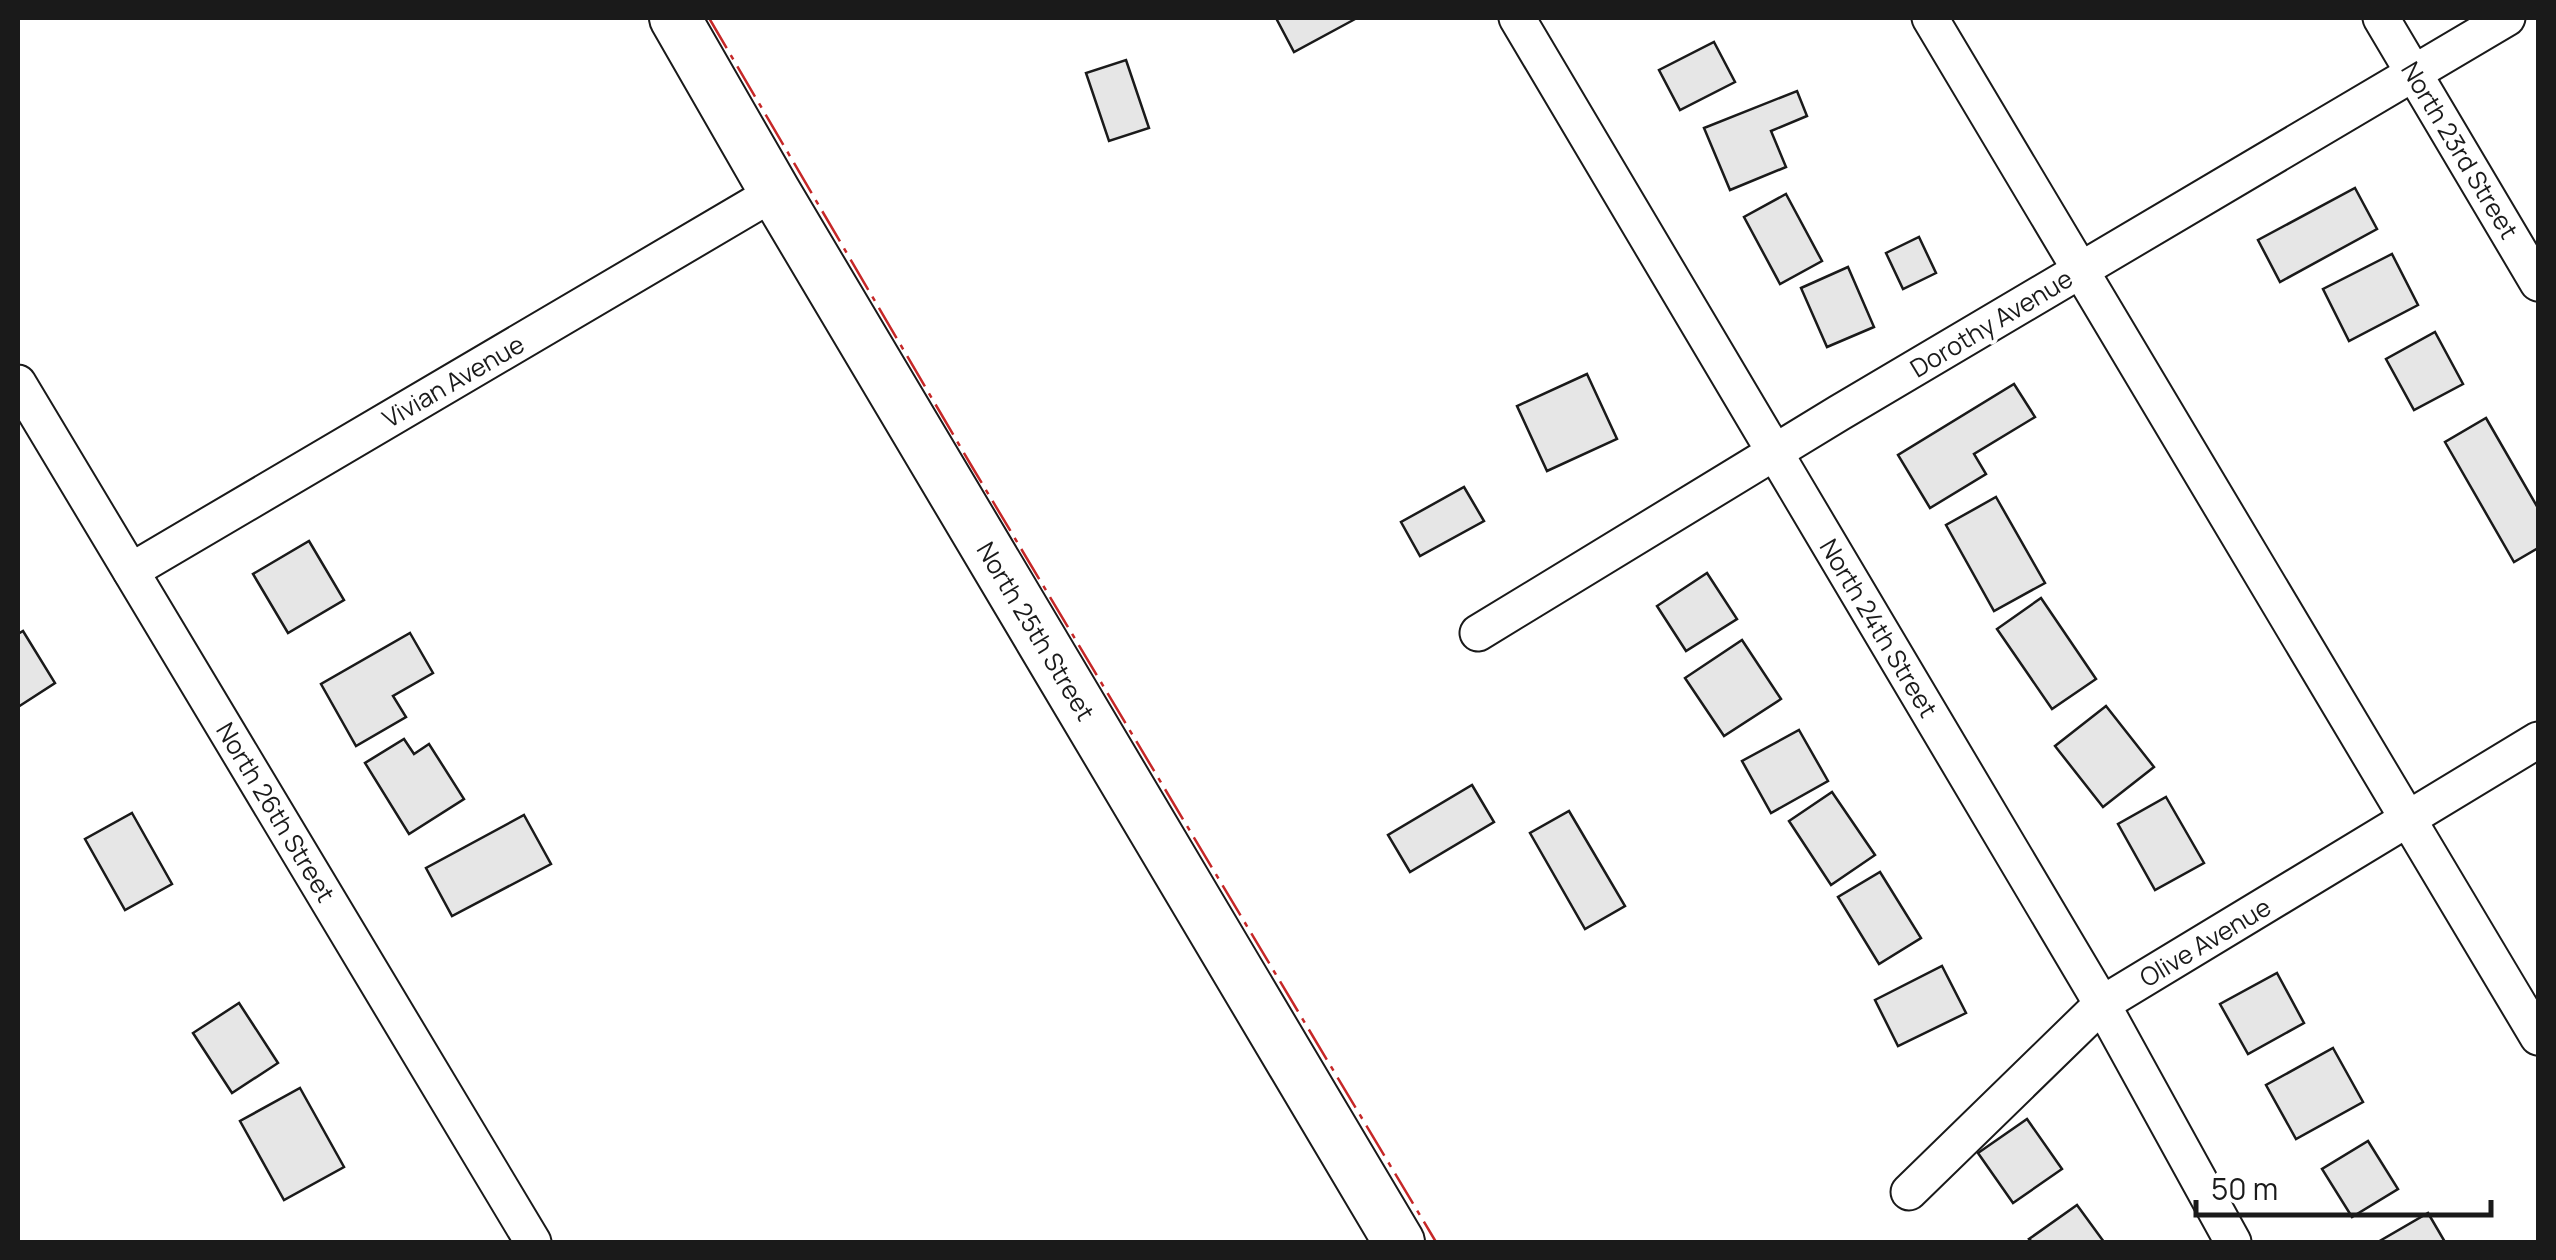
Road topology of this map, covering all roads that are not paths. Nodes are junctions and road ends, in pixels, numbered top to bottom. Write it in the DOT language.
graph roads {
  1 [pos="675,18"];
  2 [pos="1518,18"];
  3 [pos="1930,18"];
  4 [pos="2381,18"];
  5 [pos="2507,18"];
  6 [pos="2414,74"];
  7 [pos="775,192"];
  8 [pos="2080,271"];
  9 [pos="2538,284"];
  10 [pos="18,383"];
  11 [pos="1775,453"];
  12 [pos="131,571"];
  13 [pos="1478,632"];
  14 [pos="2538,740"];
  15 [pos="2408,819"];
  16 [pos="2102,1004"];
  17 [pos="2538,1037"];
  18 [pos="1908,1192"];
  19 [pos="532,1242"];
  20 [pos="1399,1242"];
  21 [pos="2233,1242"];
  1 -- 7 [label="street, North 25th Street"];
  2 -- 11 [label="street, North 24th Street"];
  3 -- 8 [label="street"];
  4 -- 6 [label="street, North 23rd Street"];
  5 -- 6 [label="street, Dorothy Avenue"];
  6 -- 8 [label="street, Dorothy Avenue"];
  6 -- 9 [label="street, North 23rd Street"];
  7 -- 12 [label="street, Vivian Avenue"];
  7 -- 20 [label="street, North 25th Street"];
  8 -- 11 [label="street, Dorothy Avenue"];
  8 -- 15 [label="street"];
  10 -- 12 [label="street, North 26th Street"];
  11 -- 13 [label="street, Dorothy Avenue"];
  11 -- 16 [label="street, North 24th Street"];
  12 -- 19 [label="street, North 26th Street"];
  14 -- 15 [label="street, Olive Avenue"];
  15 -- 16 [label="street, Olive Avenue"];
  15 -- 17 [label="street"];
  16 -- 18 [label="street, Olive Avenue"];
  16 -- 21 [label="street, North 24th Street"];
}
